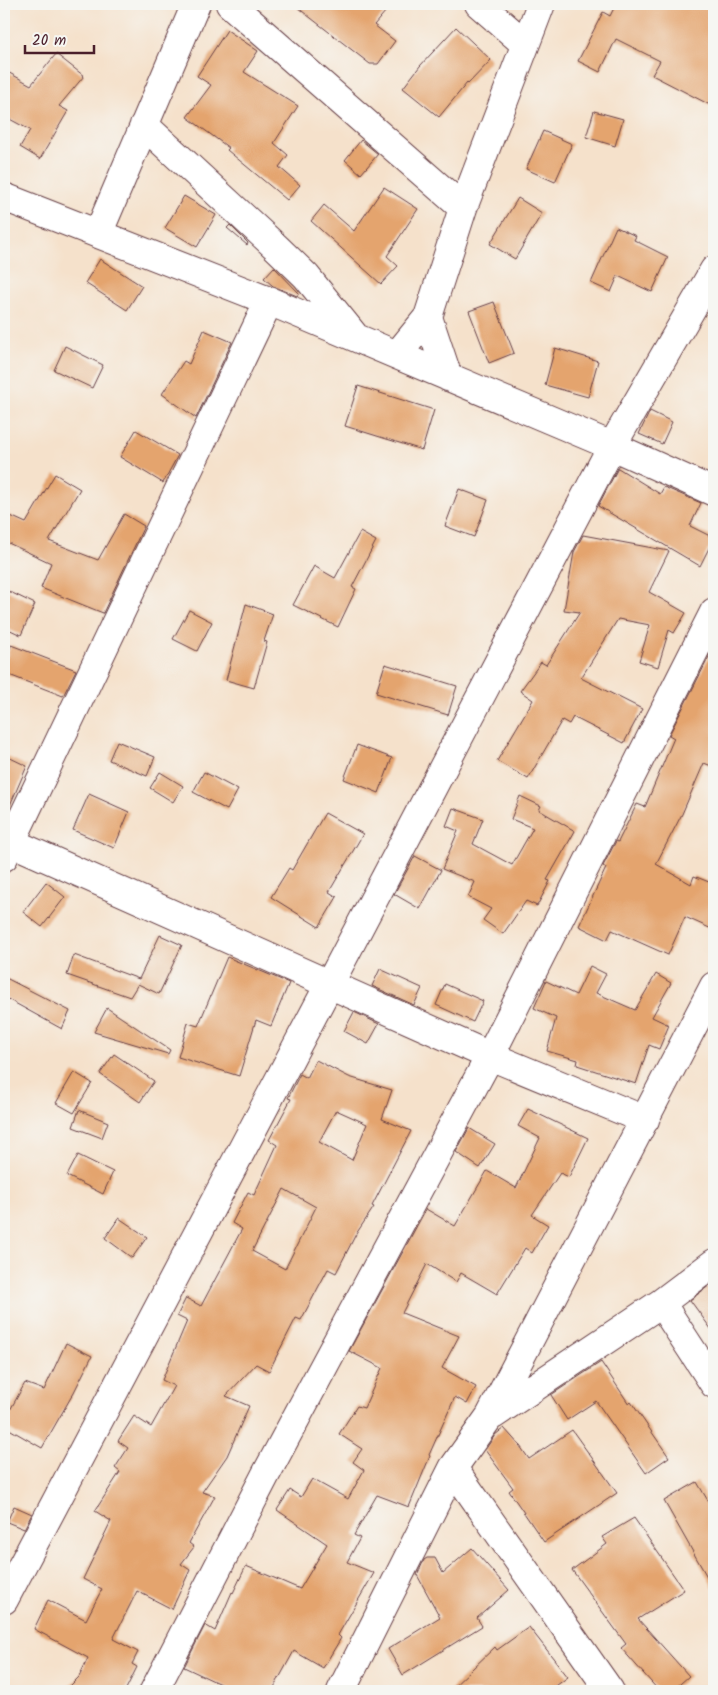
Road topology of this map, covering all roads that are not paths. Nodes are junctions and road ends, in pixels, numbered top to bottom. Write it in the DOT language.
graph roads {
  1 [pos="196,4"];
  2 [pos="230,4"];
  3 [pos="479,4"];
  4 [pos="541,4"];
  5 [pos="525,44"];
  6 [pos="144,125"];
  7 [pos="4,197"];
  8 [pos="463,208"];
  9 [pos="98,234"];
  10 [pos="714,270"];
  11 [pos="269,301"];
  12 [pos="428,318"];
  13 [pos="356,338"];
  14 [pos="397,355"];
  15 [pos="448,377"];
  16 [pos="612,446"];
  17 [pos="714,492"];
  18 [pos="714,612"];
  19 [pos="6,846"];
  20 [pos="329,985"];
  21 [pos="714,986"];
  22 [pos="490,1056"];
  23 [pos="645,1120"];
  24 [pos="714,1263"];
  25 [pos="661,1303"];
  26 [pos="714,1384"];
  27 [pos="490,1416"];
  28 [pos="453,1468"];
  29 [pos="4,1600"];
  30 [pos="154,1691"];
  31 [pos="341,1691"];
  32 [pos="610,1691"];
  1 -- 6 [label="street"];
  2 -- 8 [label="street"];
  3 -- 5 [label="street"];
  4 -- 5 [label="street"];
  5 -- 8 [label="street"];
  6 -- 9 [label="street"];
  6 -- 13 [label="street"];
  7 -- 9 [label="street"];
  8 -- 12 [label="street"];
  9 -- 11 [label="street"];
  10 -- 16 [label="street"];
  11 -- 13 [label="street"];
  11 -- 19 [label="street"];
  12 -- 14 [label="street"];
  12 -- 15 [label="street"];
  13 -- 14 [label="street"];
  14 -- 15 [label="street"];
  15 -- 16 [label="street"];
  16 -- 17 [label="street"];
  16 -- 20 [label="street"];
  18 -- 22 [label="street"];
  19 -- 20 [label="street"];
  20 -- 22 [label="street"];
  20 -- 29 [label="street"];
  21 -- 23 [label="street"];
  22 -- 23 [label="street"];
  22 -- 30 [label="street"];
  23 -- 27 [label="street"];
  24 -- 25 [label="street"];
  25 -- 26 [label="street"];
  25 -- 27 [label="street"];
  27 -- 28 [label="street"];
  28 -- 31 [label="street"];
  28 -- 32 [label="street"];
}
